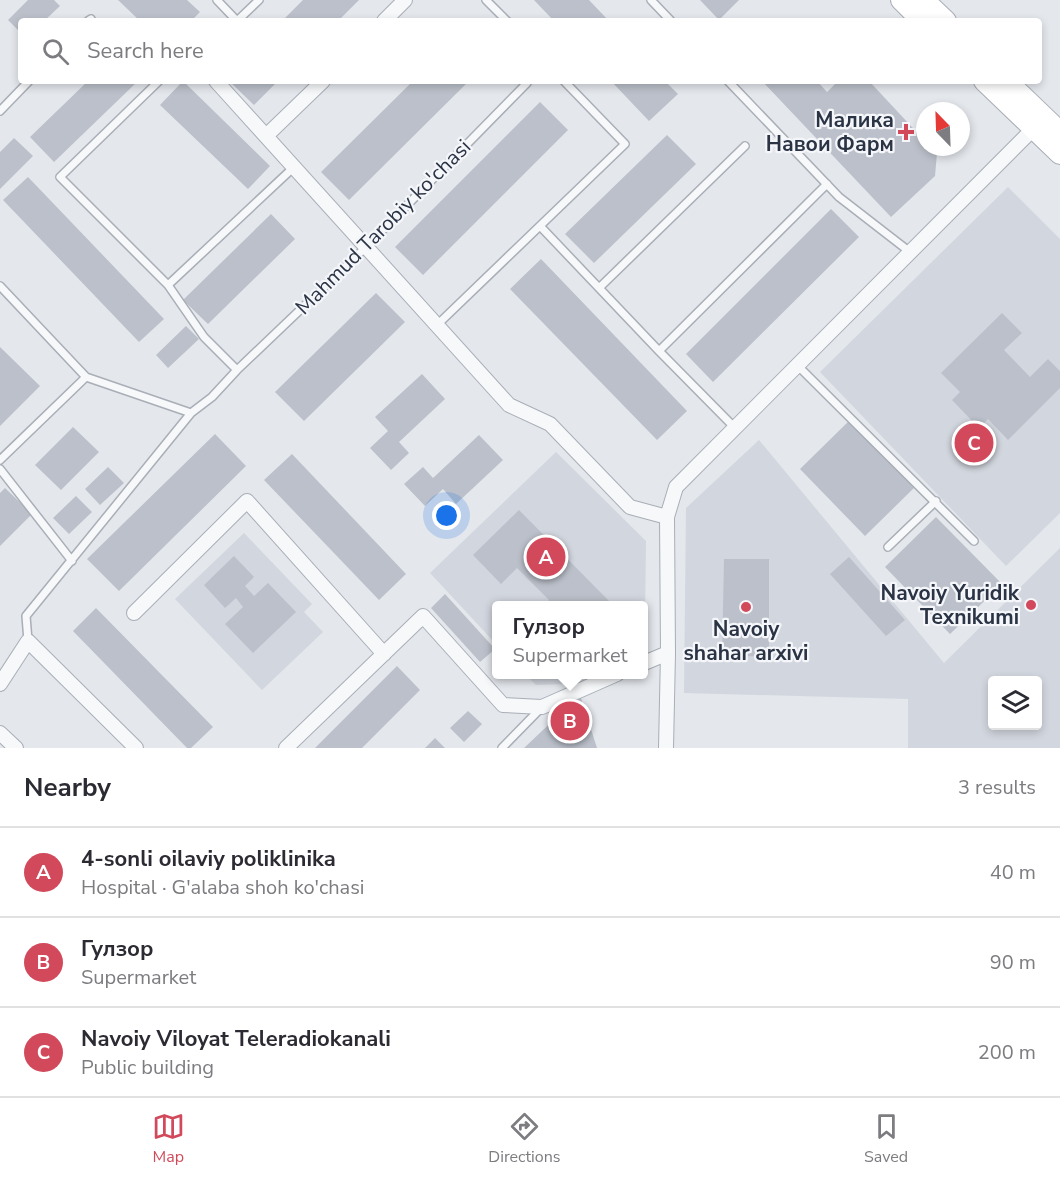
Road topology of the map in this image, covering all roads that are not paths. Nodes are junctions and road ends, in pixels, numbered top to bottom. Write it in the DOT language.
graph roads {
  1 [pos="217,0"];
  2 [pos="259,0"];
  3 [pos="405,0"];
  4 [pos="486,0"];
  5 [pos="651,0"];
  6 [pos="901,0"];
  7 [pos="924,0"];
  8 [pos="234,18"];
  9 [pos="240,18"];
  10 [pos="387,18"];
  11 [pos="504,18"];
  12 [pos="668,18"];
  13 [pos="919,18"];
  14 [pos="943,18"];
  15 [pos="26,84"];
  16 [pos="156,84"];
  17 [pos="219,84"];
  18 [pos="320,84"];
  19 [pos="526,84"];
  20 [pos="567,84"];
  21 [pos="731,84"];
  22 [pos="988,84"];
  23 [pos="1009,84"];
  24 [pos="0,111"];
  25 [pos="1039,123"];
  26 [pos="1060,132"];
  27 [pos="266,136"];
  28 [pos="745,146"];
  29 [pos="1060,154"];
  30 [pos="294,167"];
  31 [pos="827,184"];
  32 [pos="540,226"];
  33 [pos="366,247"];
  34 [pos="910,252"];
  35 [pos="168,285"];
  36 [pos="0,286"];
  37 [pos="598,288"];
  38 [pos="437,325"];
  39 [pos="659,351"];
  40 [pos="798,366"];
  41 [pos="237,370"];
  42 [pos="86,377"];
  43 [pos="191,413"];
  44 [pos="735,428"];
  45 [pos="0,460"];
  46 [pos="0,469"];
  47 [pos="936,501"];
  48 [pos="667,517"];
  49 [pos="974,541"];
  50 [pos="888,547"];
  51 [pos="72,561"];
  52 [pos="134,613"];
  53 [pos="28,641"];
  54 [pos="668,652"];
  55 [pos="384,654"];
  56 [pos="648,661"];
  57 [pos="608,679"];
  58 [pos="0,684"];
  59 [pos="542,707"];
  60 [pos="0,733"];
  61 [pos="16,748"];
  62 [pos="136,748"];
  63 [pos="286,748"];
  64 [pos="502,748"];
  65 [pos="666,748"];
  1 -- 8 [label="lane"];
  2 -- 9 [label="lane"];
  3 -- 10 [label="street"];
  4 -- 11 [label="lane"];
  5 -- 12 [label="lane"];
  6 -- 13 [label="main road"];
  7 -- 14 [label="main road"];
  15 -- 24 [label="lane"];
  16 -- 35 [label="lane"];
  17 -- 27 [label="street"];
  18 -- 27 [label="street"];
  19 -- 33 [label="lane, Mahmud Tarobiy ko'chasi"];
  20 -- 32 [label="lane"];
  21 -- 31 [label="lane"];
  22 -- 25 [label="main road"];
  23 -- 25 [label="main road"];
  25 -- 26 [label="main road"];
  25 -- 29 [label="main road"];
  25 -- 34 [label="street"];
  27 -- 30 [label="street"];
  28 -- 37 [label="lane"];
  30 -- 33 [label="street"];
  30 -- 35 [label="lane"];
  31 -- 34 [label="lane"];
  31 -- 39 [label="lane"];
  32 -- 37 [label="lane"];
  32 -- 38 [label="lane"];
  33 -- 38 [label="street"];
  33 -- 41 [label="lane, Mahmud Tarobiy ko'chasi"];
  34 -- 40 [label="street"];
  35 -- 41 [label="lane"];
  36 -- 42 [label="lane"];
  37 -- 39 [label="lane"];
  38 -- 48 [label="street"];
  39 -- 44 [label="lane"];
  40 -- 44 [label="street"];
  40 -- 47 [label="lane"];
  41 -- 43 [label="lane, Mahmud Tarobiy ko'chasi"];
  42 -- 43 [label="lane"];
  42 -- 45 [label="lane"];
  43 -- 51 [label="lane, Mahmud Tarobiy ko'chasi"];
  44 -- 48 [label="street"];
  46 -- 51 [label="lane"];
  47 -- 49 [label="lane"];
  47 -- 50 [label="lane"];
  48 -- 54 [label="street"];
  51 -- 53 [label="lane, Mahmud Tarobiy ko'chasi"];
  52 -- 55 [label="street"];
  53 -- 58 [label="street"];
  53 -- 62 [label="street"];
  54 -- 56 [label="street"];
  54 -- 65 [label="street"];
  55 -- 59 [label="street"];
  55 -- 63 [label="street"];
  57 -- 59 [label="street"];
  59 -- 64 [label="lane"];
  60 -- 61 [label="street"];
}
